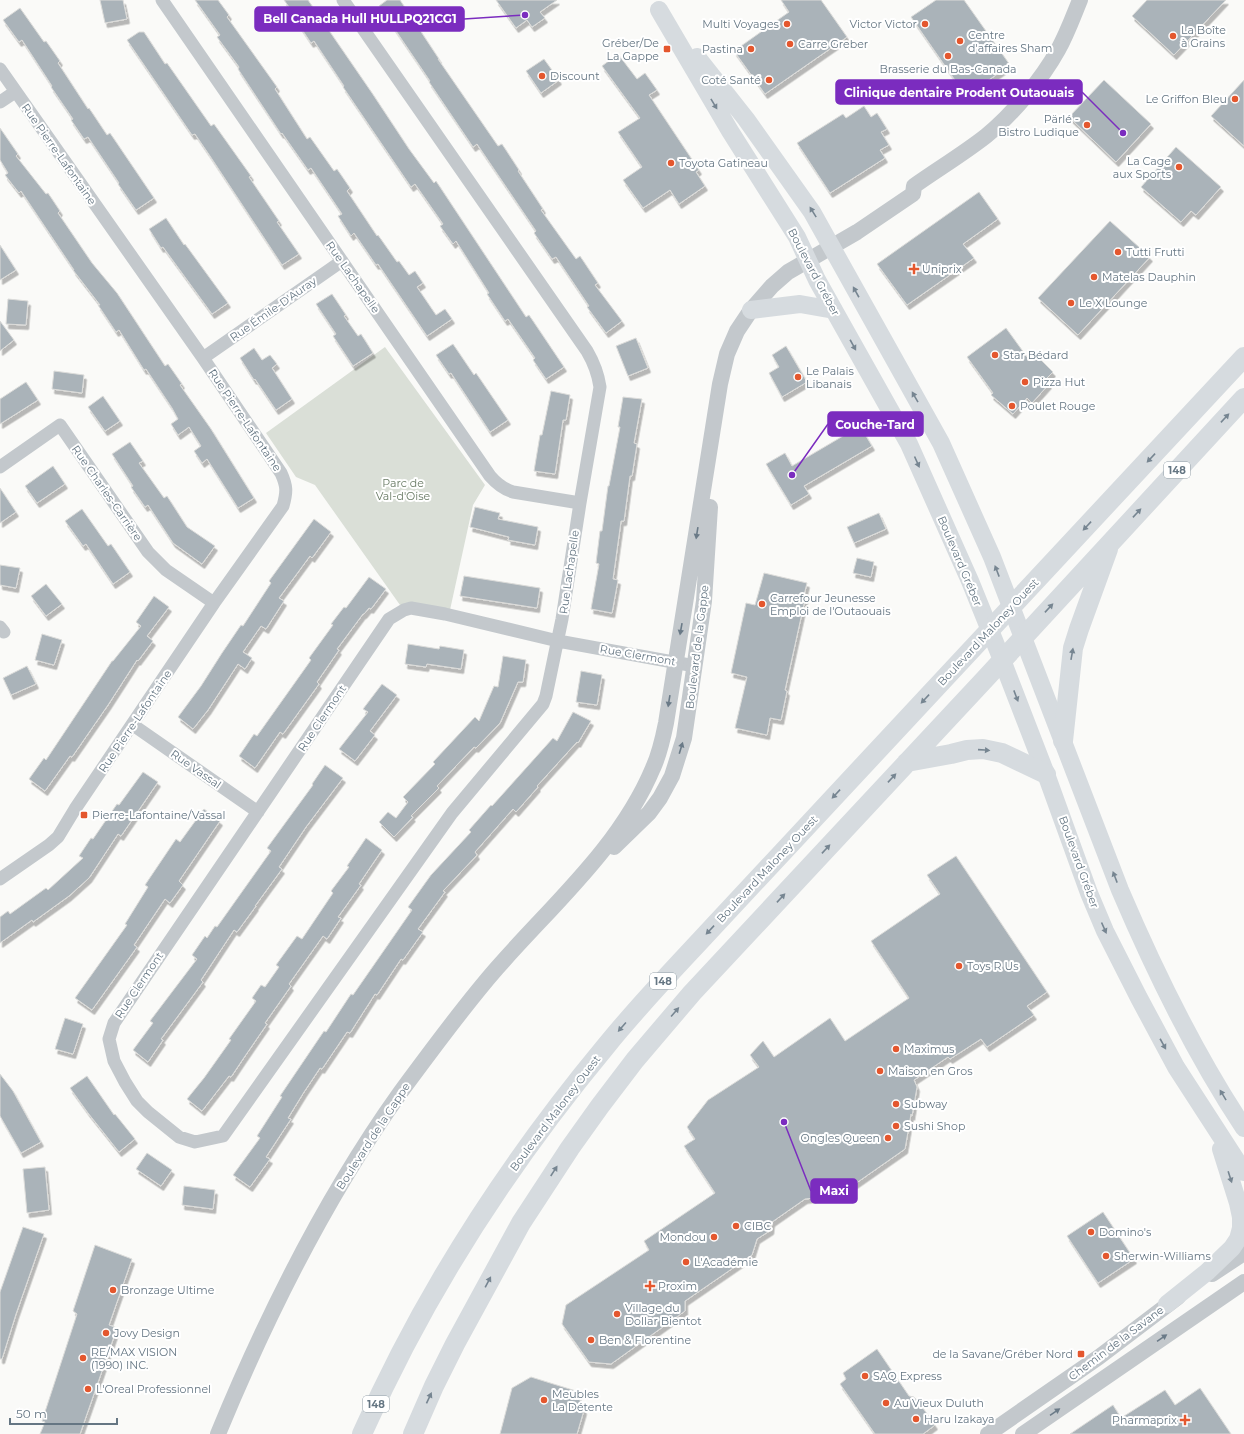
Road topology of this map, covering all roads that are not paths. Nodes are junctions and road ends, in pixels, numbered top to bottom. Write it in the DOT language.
graph roads {
  1 [pos="162,0"];
  2 [pos="343,0"];
  3 [pos="1080,0"];
  4 [pos="656,5"];
  5 [pos="0,70"];
  6 [pos="16,92"];
  7 [pos="0,102"];
  8 [pos="831,247"];
  9 [pos="808,260"];
  10 [pos="342,261"];
  11 [pos="751,310"];
  12 [pos="834,310"];
  13 [pos="1244,357"];
  14 [pos="203,358"];
  15 [pos="720,384"];
  16 [pos="1244,398"];
  17 [pos="0,467"];
  18 [pos="580,503"];
  19 [pos="1110,542"];
  20 [pos="214,603"];
  21 [pos="1011,607"];
  22 [pos="990,630"];
  23 [pos="1022,637"];
  24 [pos="558,641"];
  25 [pos="1002,660"];
  26 [pos="676,662"];
  27 [pos="695,666"];
  28 [pos="133,725"];
  29 [pos="1062,741"];
  30 [pos="907,762"];
  31 [pos="1046,774"];
  32 [pos="258,812"];
  33 [pos="584,873"];
  34 [pos="0,879"];
  35 [pos="1214,1127"];
  36 [pos="1244,1128"];
  37 [pos="1244,1172"];
  38 [pos="1244,1253"];
  39 [pos="1244,1282"];
  40 [pos="1167,1304"];
  41 [pos="218,1434"];
  42 [pos="362,1434"];
  43 [pos="413,1434"];
  44 [pos="988,1434"];
  45 [pos="1023,1434"];
  1 -- 10 [label="street, Rue Lachapelle"];
  2 -- 18 [label="street, Rue Lachapelle"];
  3 -- 8 [label="street, Boulevard de la Gappe"];
  8 -- 4 [label="main road, Boulevard Gréber, one-way"];
  4 -- 9 [label="main road, Boulevard Gréber, one-way"];
  5 -- 6 [label="street, Rue Pierre-Lafontaine"];
  6 -- 7 [label="street"];
  6 -- 14 [label="street, Rue Pierre-Lafontaine"];
  8 -- 9 [label="street, Boulevard de la Gappe"];
  21 -- 8 [label="main road, Boulevard Gréber, one-way"];
  9 -- 11 [label="street, Boulevard de la Gappe"];
  9 -- 12 [label="main road, Boulevard Gréber"];
  10 -- 14 [label="street, Rue Émile-D'Auray"];
  10 -- 18 [label="street, Rue Lachapelle"];
  11 -- 12 [label="main road"];
  11 -- 15 [label="street, Boulevard de la Gappe"];
  12 -- 22 [label="main road, Boulevard Gréber, one-way"];
  13 -- 21 [label="main road, Boulevard Maloney Ouest / 148, one-way"];
  14 -- 20 [label="street, Rue Pierre-Lafontaine"];
  15 -- 26 [label="street, Boulevard de la Gappe, one-way"];
  15 -- 27 [label="street, Boulevard de la Gappe"];
  19 -- 16 [label="main road, 148, one-way"];
  17 -- 20 [label="street, Rue Charles-Carrière"];
  18 -- 24 [label="street, Rue Lachapelle"];
  23 -- 19 [label="main road, 148, one-way"];
  29 -- 19 [label="main road, one-way"];
  20 -- 28 [label="street, Rue Pierre-Lafontaine"];
  21 -- 22 [label="main road, Boulevard Maloney Ouest / 148"];
  21 -- 23 [label="main road, Boulevard Gréber"];
  22 -- 25 [label="main road, Boulevard Gréber"];
  22 -- 42 [label="main road, Boulevard Maloney Ouest / 148, one-way"];
  23 -- 25 [label="main road, 148"];
  23 -- 29 [label="main road, Boulevard Gréber"];
  24 -- 26 [label="street, Rue Clermont"];
  24 -- 32 [label="street, Rue Clermont"];
  24 -- 32 [label="street, Rue Clermont"];
  25 -- 30 [label="main road, 148"];
  25 -- 31 [label="main road, Boulevard Gréber, one-way"];
  26 -- 27 [label="street, Rue Clermont"];
  26 -- 33 [label="street, Boulevard de la Gappe, one-way"];
  33 -- 27 [label="street, Boulevard de la Gappe, one-way"];
  28 -- 32 [label="street, Rue Vassal"];
  28 -- 34 [label="street, Rue Pierre-Lafontaine"];
  36 -- 29 [label="main road, Boulevard Gréber, one-way"];
  30 -- 31 [label="main road, one-way"];
  43 -- 30 [label="main road, 148, one-way"];
  31 -- 35 [label="main road, Boulevard Gréber, one-way"];
  33 -- 41 [label="street, Boulevard de la Gappe"];
  35 -- 37 [label="main road, Boulevard Gréber"];
  35 -- 40 [label="main road, one-way"];
  38 -- 40 [label="street, Chemin de la Savane"];
  45 -- 39 [label="street, Chemin de la Savane, one-way"];
  40 -- 44 [label="street, Chemin de la Savane"];
}
